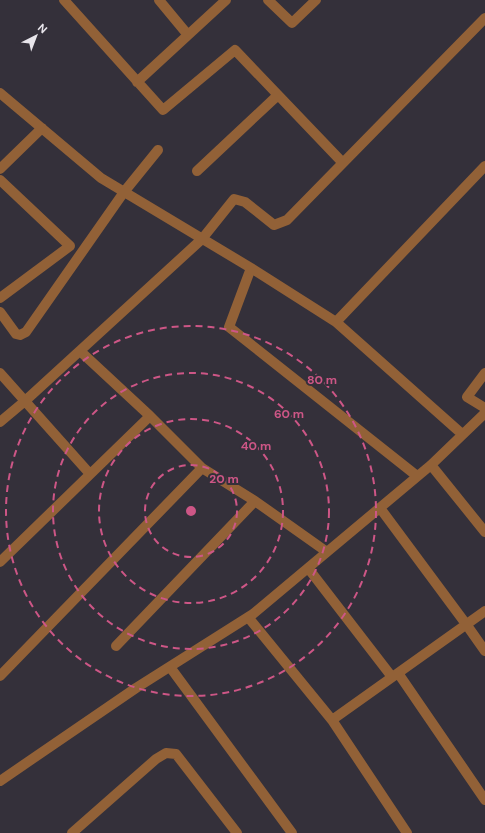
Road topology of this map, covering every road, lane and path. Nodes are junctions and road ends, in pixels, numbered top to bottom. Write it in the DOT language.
graph roads {
  1 [pos="64,0"];
  2 [pos="159,0"];
  3 [pos="268,0"];
  4 [pos="316,0"];
  5 [pos="223,1"];
  6 [pos="485,18"];
  7 [pos="188,35"];
  8 [pos="137,82"];
  9 [pos="0,93"];
  10 [pos="278,95"];
  11 [pos="42,128"];
  12 [pos="158,150"];
  13 [pos="343,163"];
  14 [pos="485,166"];
  15 [pos="0,169"];
  16 [pos="197,171"];
  17 [pos="0,180"];
  18 [pos="124,192"];
  19 [pos="202,239"];
  20 [pos="251,268"];
  21 [pos="0,298"];
  22 [pos="0,312"];
  23 [pos="336,322"];
  24 [pos="80,351"];
  25 [pos="0,373"];
  26 [pos="485,373"];
  27 [pos="25,401"];
  28 [pos="485,408"];
  29 [pos="485,413"];
  30 [pos="150,416"];
  31 [pos="0,422"];
  32 [pos="462,434"];
  33 [pos="431,464"];
  34 [pos="202,468"];
  35 [pos="90,474"];
  36 [pos="417,476"];
  37 [pos="255,501"];
  38 [pos="380,508"];
  39 [pos="485,532"];
  40 [pos="327,552"];
  41 [pos="0,562"];
  42 [pos="308,568"];
  43 [pos="485,611"];
  44 [pos="248,617"];
  45 [pos="466,624"];
  46 [pos="116,646"];
  47 [pos="485,651"];
  48 [pos="170,667"];
  49 [pos="395,675"];
  50 [pos="0,676"];
  51 [pos="332,720"];
  52 [pos="0,781"];
  53 [pos="485,800"];
  54 [pos="72,833"];
  55 [pos="237,833"];
  56 [pos="292,833"];
  57 [pos="407,833"];
  1 -- 8 [label="street"];
  2 -- 7 [label="street"];
  3 -- 4 [label="street"];
  5 -- 7 [label="street"];
  6 -- 13 [label="street"];
  7 -- 8 [label="street"];
  8 -- 10 [label="street"];
  9 -- 11 [label="street"];
  10 -- 13 [label="street"];
  10 -- 16 [label="street"];
  11 -- 15 [label="street"];
  11 -- 18 [label="street"];
  12 -- 18 [label="street"];
  13 -- 19 [label="street"];
  14 -- 23 [label="street"];
  17 -- 21 [label="street"];
  18 -- 19 [label="street"];
  18 -- 22 [label="street"];
  19 -- 20 [label="street"];
  19 -- 24 [label="street"];
  20 -- 23 [label="street"];
  20 -- 36 [label="street"];
  23 -- 32 [label="street"];
  24 -- 27 [label="street"];
  24 -- 30 [label="street"];
  25 -- 27 [label="street"];
  26 -- 28 [label="street"];
  27 -- 31 [label="street"];
  27 -- 35 [label="street"];
  29 -- 32 [label="street"];
  30 -- 34 [label="street"];
  30 -- 35 [label="street"];
  32 -- 33 [label="street"];
  33 -- 36 [label="street"];
  33 -- 39 [label="street"];
  34 -- 37 [label="street"];
  34 -- 50 [label="street"];
  35 -- 41 [label="street"];
  36 -- 38 [label="street"];
  37 -- 40 [label="street"];
  37 -- 46 [label="street"];
  38 -- 40 [label="street"];
  38 -- 45 [label="street"];
  40 -- 42 [label="street"];
  42 -- 44 [label="street"];
  42 -- 49 [label="street"];
  43 -- 45 [label="street"];
  44 -- 48 [label="street"];
  44 -- 51 [label="street"];
  45 -- 47 [label="street"];
  45 -- 49 [label="street"];
  48 -- 52 [label="street"];
  48 -- 56 [label="street"];
  49 -- 51 [label="street"];
  49 -- 53 [label="street"];
  51 -- 57 [label="street"];
  54 -- 55 [label="street"];
}
